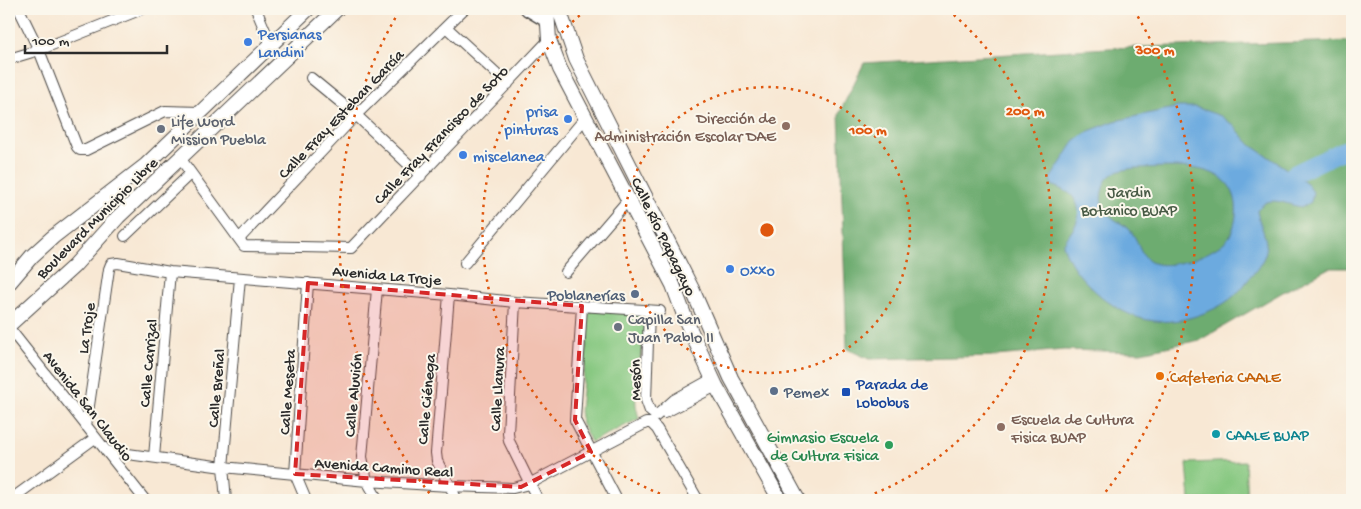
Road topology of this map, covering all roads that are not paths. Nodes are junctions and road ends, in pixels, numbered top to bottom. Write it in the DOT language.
graph roads {
  1 [pos="19,9"];
  2 [pos="142,9"];
  3 [pos="256,9"];
  4 [pos="308,9"];
  5 [pos="337,9"];
  6 [pos="464,9"];
  7 [pos="527,9"];
  8 [pos="563,9"];
  9 [pos="547,15"];
  10 [pos="446,27"];
  11 [pos="549,40"];
  12 [pos="271,45"];
  13 [pos="39,50"];
  14 [pos="9,59"];
  15 [pos="311,78"];
  16 [pos="508,84"];
  17 [pos="200,112"];
  18 [pos="356,115"];
  19 [pos="586,117"];
  20 [pos="180,158"];
  21 [pos="191,173"];
  22 [pos="421,176"];
  23 [pos="628,200"];
  24 [pos="125,236"];
  25 [pos="239,240"];
  26 [pos="465,263"];
  27 [pos="111,264"];
  28 [pos="170,272"];
  29 [pos="566,272"];
  30 [pos="240,278"];
  31 [pos="308,283"];
  32 [pos="9,284"];
  33 [pos="377,289"];
  34 [pos="449,295"];
  35 [pos="515,302"];
  36 [pos="582,306"];
  37 [pos="649,310"];
  38 [pos="660,312"];
  39 [pos="9,327"];
  40 [pos="714,383"];
  41 [pos="646,423"];
  42 [pos="86,426"];
  43 [pos="95,438"];
  44 [pos="106,451"];
  45 [pos="591,452"];
  46 [pos="154,457"];
  47 [pos="223,467"];
  48 [pos="295,474"];
  49 [pos="368,481"];
  50 [pos="529,484"];
  51 [pos="449,486"];
  52 [pos="10,500"];
  53 [pos="145,500"];
  54 [pos="226,500"];
  55 [pos="306,500"];
  56 [pos="378,500"];
  57 [pos="457,500"];
  58 [pos="538,500"];
  59 [pos="617,500"];
  60 [pos="698,500"];
  61 [pos="780,500"];
  62 [pos="798,500"];
  1 -- 13 [label="street"];
  2 -- 13 [label="street"];
  3 -- 12 [label="street"];
  4 -- 12 [label="main road, Boulevard Municipio Libre"];
  5 -- 20 [label="main road, Boulevard Municipio Libre"];
  6 -- 10 [label="street, Calle Fray Esteban García"];
  7 -- 9 [label="street"];
  8 -- 62 [label="main road, Calle Río Papagayo"];
  9 -- 11 [label="main road, Calle Río Papagayo"];
  10 -- 16 [label="street"];
  10 -- 18 [label="street, Calle Fray Esteban García"];
  11 -- 16 [label="street, Calle Fray Francisco de Soto"];
  11 -- 19 [label="main road, Calle Río Papagayo"];
  12 -- 17 [label="main road, Boulevard Municipio Libre"];
  13 -- 14 [label="street"];
  13 -- 17 [label="street"];
  15 -- 18 [label="street"];
  16 -- 22 [label="street, Calle Fray Francisco de Soto"];
  17 -- 32 [label="main road, Boulevard Municipio Libre"];
  18 -- 22 [label="street"];
  18 -- 25 [label="street, Calle Fray Esteban García"];
  19 -- 23 [label="main road, Calle Río Papagayo"];
  19 -- 26 [label="street"];
  20 -- 21 [label="street"];
  20 -- 39 [label="main road, Boulevard Municipio Libre"];
  21 -- 24 [label="street"];
  21 -- 25 [label="street"];
  22 -- 25 [label="street, Calle Fray Francisco de Soto"];
  23 -- 29 [label="street"];
  23 -- 40 [label="main road, Calle Río Papagayo"];
  27 -- 28 [label="street, Avenida La Troje"];
  27 -- 42 [label="street, La Troje"];
  28 -- 30 [label="street, Avenida La Troje"];
  28 -- 46 [label="street, Calle Carrizal"];
  30 -- 31 [label="street, Avenida La Troje"];
  30 -- 47 [label="street, Calle Breñal"];
  31 -- 33 [label="street, Avenida La Troje"];
  31 -- 48 [label="street, Calle Meseta"];
  33 -- 34 [label="street, Avenida La Troje"];
  33 -- 49 [label="street, Calle Aluvión"];
  34 -- 35 [label="street, Avenida La Troje"];
  34 -- 51 [label="street, Calle Ciénega"];
  35 -- 36 [label="street, Avenida La Troje"];
  35 -- 50 [label="street, Calle Llanura"];
  36 -- 37 [label="street, Avenida La Troje"];
  36 -- 45 [label="street"];
  37 -- 38 [label="street, Avenida La Troje"];
  37 -- 40 [label="street, Mesón"];
  39 -- 42 [label="street, Avenida San Claudio"];
  40 -- 61 [label="main road, Calle Río Papagayo"];
  41 -- 45 [label="street, Avenida Camino Real"];
  41 -- 60 [label="street, Mesón"];
  42 -- 43 [label="street, Avenida San Claudio"];
  43 -- 44 [label="street, Avenida San Claudio"];
  43 -- 52 [label="street"];
  44 -- 46 [label="street, Avenida Camino Real"];
  44 -- 53 [label="street, Avenida San Claudio"];
  45 -- 50 [label="street, Avenida Camino Real"];
  45 -- 59 [label="street"];
  46 -- 47 [label="street, Avenida Camino Real"];
  47 -- 48 [label="street, Avenida Camino Real"];
  47 -- 54 [label="street, Calle Breñal"];
  48 -- 49 [label="street, Avenida Camino Real"];
  48 -- 55 [label="street, Calle Meseta"];
  49 -- 51 [label="street, Avenida Camino Real"];
  49 -- 56 [label="street, Calle Aluvión"];
  50 -- 51 [label="street, Avenida Camino Real"];
  50 -- 58 [label="street, Calle Llanura"];
  51 -- 57 [label="street, Calle Ciénega"];
}
